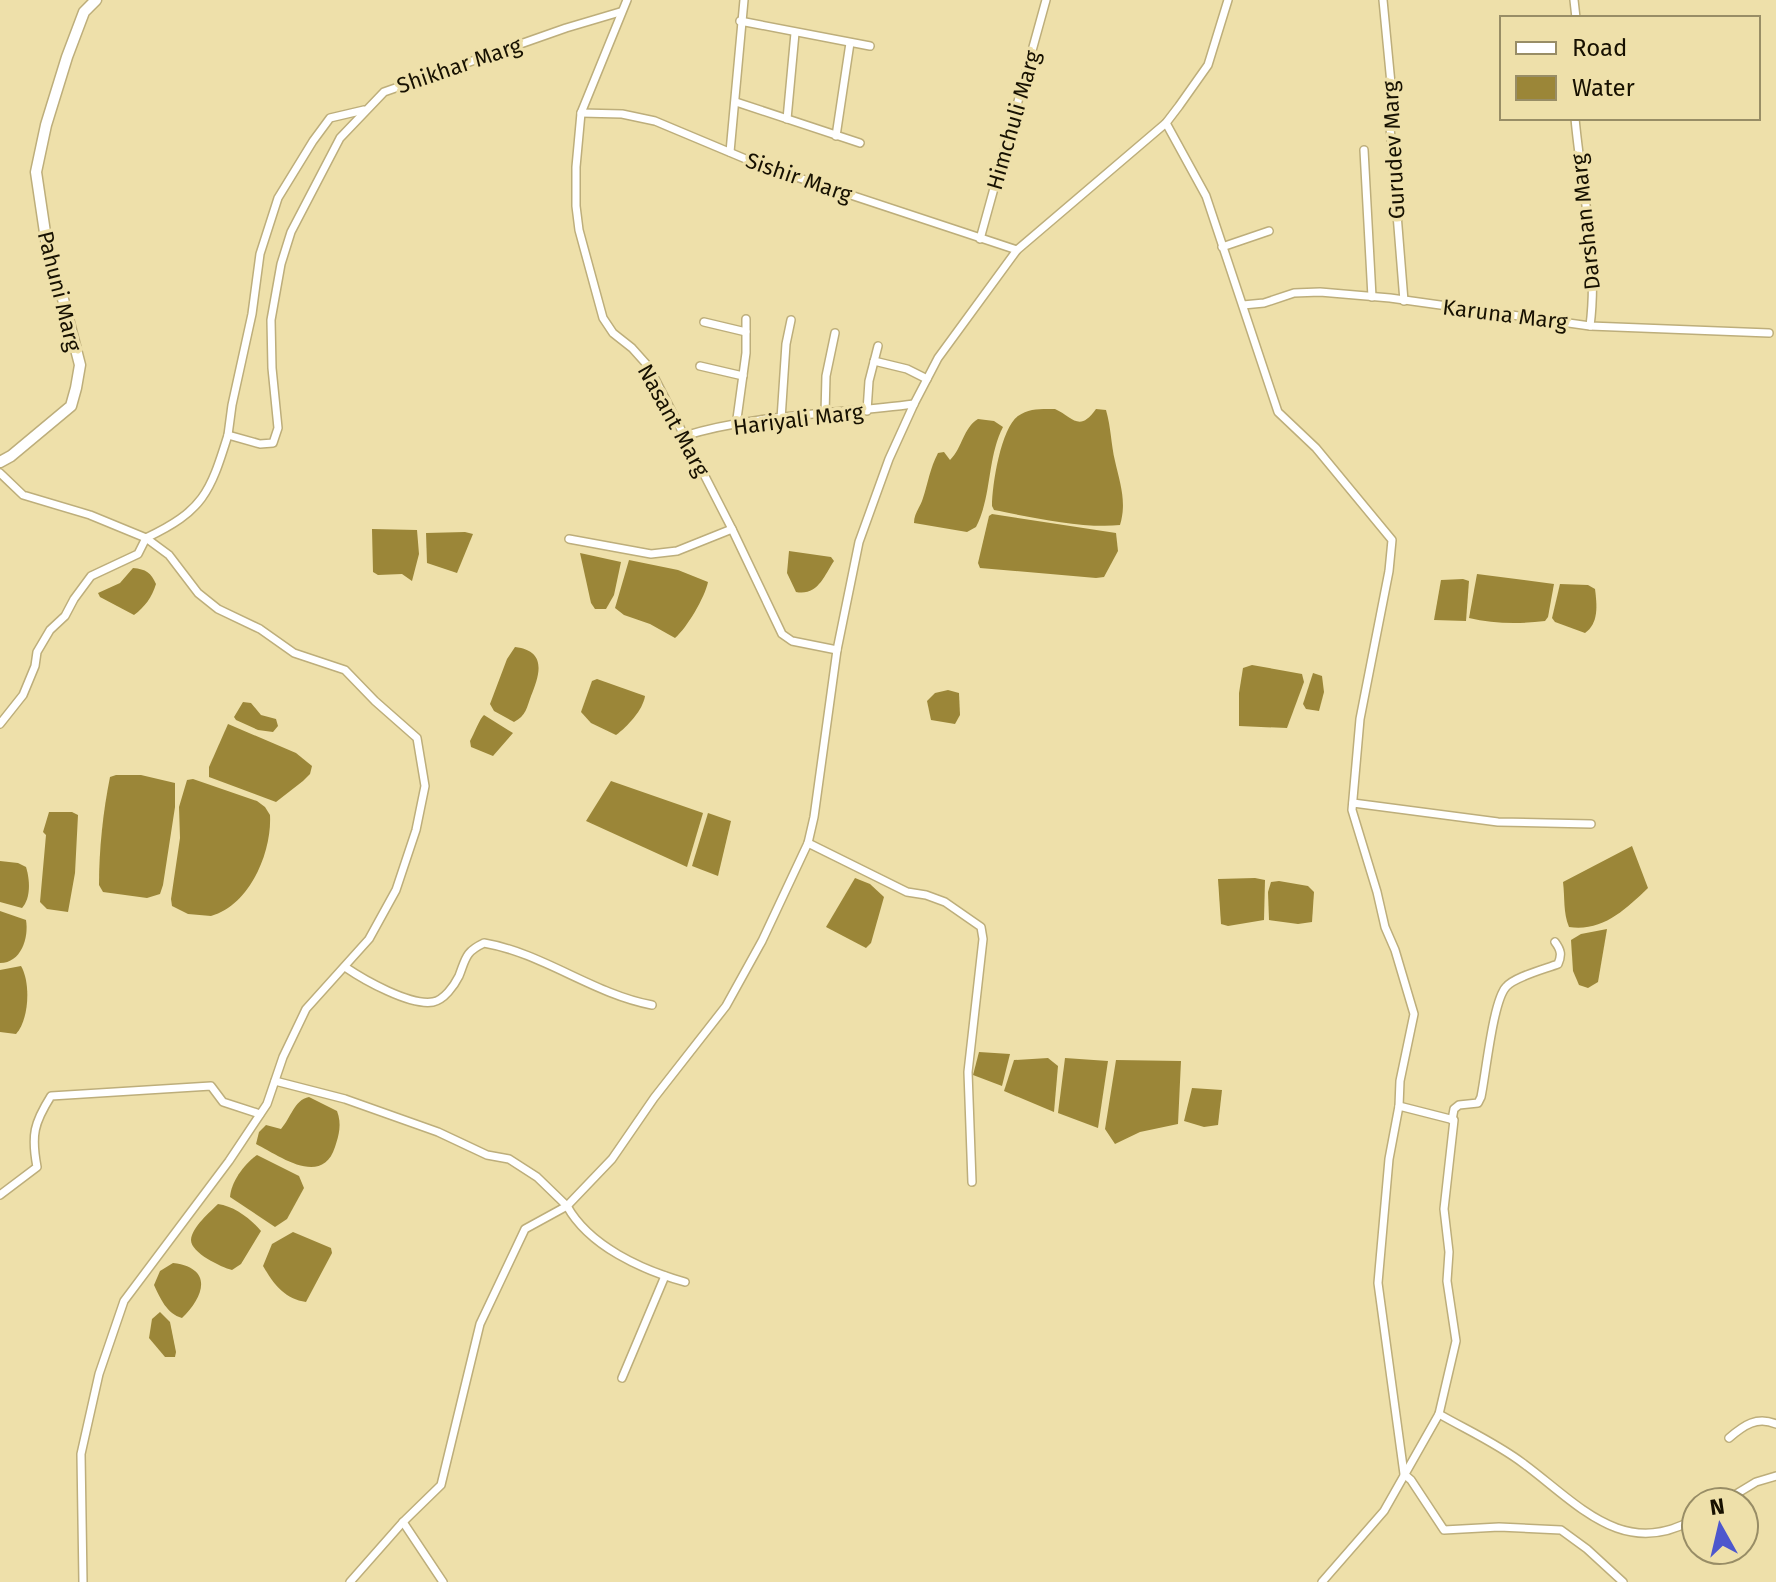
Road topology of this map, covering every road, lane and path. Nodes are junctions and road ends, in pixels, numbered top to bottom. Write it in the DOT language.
graph roads {
  1 [pos="96,0"];
  2 [pos="627,0"];
  3 [pos="744,0"];
  4 [pos="1046,0"];
  5 [pos="1228,0"];
  6 [pos="1383,0"];
  7 [pos="620,12"];
  8 [pos="740,21"];
  9 [pos="795,33"];
  10 [pos="850,43"];
  11 [pos="870,46"];
  12 [pos="736,102"];
  13 [pos="366,110"];
  14 [pos="581,113"];
  15 [pos="787,119"];
  16 [pos="1575,120"];
  17 [pos="1166,123"];
  18 [pos="836,136"];
  19 [pos="860,143"];
  20 [pos="1364,150"];
  21 [pos="730,152"];
  22 [pos="1269,231"];
  23 [pos="980,239"];
  24 [pos="1222,247"];
  25 [pos="1017,250"];
  26 [pos="1372,297"];
  27 [pos="1404,301"];
  28 [pos="1243,305"];
  29 [pos="746,319"];
  30 [pos="791,320"];
  31 [pos="704,322"];
  32 [pos="1590,326"];
  33 [pos="746,332"];
  34 [pos="835,333"];
  35 [pos="1769,333"];
  36 [pos="878,346"];
  37 [pos="874,361"];
  38 [pos="700,366"];
  39 [pos="743,376"];
  40 [pos="927,379"];
  41 [pos="914,404"];
  42 [pos="867,411"];
  43 [pos="825,414"];
  44 [pos="781,419"];
  45 [pos="736,426"];
  46 [pos="228,435"];
  47 [pos="684,436"];
  48 [pos="0,462"];
  49 [pos="0,473"];
  50 [pos="732,529"];
  51 [pos="146,538"];
  52 [pos="569,539"];
  53 [pos="837,650"];
  54 [pos="0,724"];
  55 [pos="1353,803"];
  56 [pos="1591,824"];
  57 [pos="808,843"];
  58 [pos="1555,942"];
  59 [pos="345,967"];
  60 [pos="652,1005"];
  61 [pos="275,1081"];
  62 [pos="1399,1106"];
  63 [pos="260,1114"];
  64 [pos="1452,1120"];
  65 [pos="972,1182"];
  66 [pos="0,1195"];
  67 [pos="567,1206"];
  68 [pos="665,1276"];
  69 [pos="685,1282"];
  70 [pos="622,1378"];
  71 [pos="1439,1414"];
  72 [pos="1776,1424"];
  73 [pos="1729,1438"];
  74 [pos="1404,1474"];
  75 [pos="1776,1476"];
  76 [pos="1749,1486"];
  77 [pos="403,1522"];
  78 [pos="1680,1528"];
  79 [pos="83,1582"];
  80 [pos="350,1582"];
  81 [pos="443,1582"];
  82 [pos="1322,1582"];
  83 [pos="1623,1582"];
  1 -- 48 [label="street, Pahuni Marg"];
  2 -- 7 [label="street, Nasant Marg"];
  3 -- 8 [label="street"];
  4 -- 23 [label="street, Himchuli Marg"];
  5 -- 17 [label="street"];
  6 -- 27 [label="street, Gurudev Marg"];
  7 -- 13 [label="street, Shikhar Marg"];
  7 -- 14 [label="street, Nasant Marg"];
  8 -- 9 [label="street"];
  8 -- 12 [label="street"];
  9 -- 10 [label="street"];
  9 -- 15 [label="street"];
  10 -- 11 [label="street"];
  10 -- 18 [label="street"];
  12 -- 15 [label="street"];
  12 -- 21 [label="street"];
  13 -- 46 [label="street"];
  13 -- 46 [label="street, Shikhar Marg"];
  14 -- 21 [label="street, Sishir Marg"];
  14 -- 47 [label="street, Nasant Marg"];
  15 -- 18 [label="street"];
  16 -- 32 [label="street, Darshan Marg"];
  17 -- 24 [label="street"];
  17 -- 25 [label="street"];
  18 -- 19 [label="street"];
  20 -- 26 [label="street"];
  21 -- 23 [label="street, Sishir Marg"];
  22 -- 24 [label="street"];
  23 -- 25 [label="street, Sishir Marg"];
  24 -- 28 [label="street"];
  25 -- 40 [label="street"];
  26 -- 27 [label="street, Karuna Marg"];
  26 -- 28 [label="street, Karuna Marg"];
  27 -- 32 [label="street, Karuna Marg"];
  28 -- 55 [label="street"];
  29 -- 33 [label="street"];
  30 -- 44 [label="street"];
  31 -- 33 [label="street"];
  32 -- 35 [label="street, Karuna Marg"];
  33 -- 39 [label="street"];
  34 -- 43 [label="street"];
  36 -- 37 [label="street"];
  37 -- 40 [label="street"];
  37 -- 42 [label="street"];
  38 -- 39 [label="street"];
  39 -- 45 [label="street"];
  40 -- 41 [label="street"];
  41 -- 42 [label="street, Hariyali Marg"];
  41 -- 53 [label="street"];
  42 -- 43 [label="street, Hariyali Marg"];
  43 -- 44 [label="street, Hariyali Marg"];
  44 -- 45 [label="street, Hariyali Marg"];
  45 -- 47 [label="street, Hariyali Marg"];
  46 -- 51 [label="street"];
  47 -- 50 [label="street, Nasant Marg"];
  49 -- 51 [label="street"];
  50 -- 52 [label="street"];
  50 -- 53 [label="street, Nasant Marg"];
  51 -- 54 [label="street"];
  51 -- 59 [label="street"];
  53 -- 57 [label="street"];
  55 -- 56 [label="street"];
  55 -- 62 [label="street"];
  57 -- 65 [label="street"];
  57 -- 67 [label="street"];
  58 -- 64 [label="street"];
  59 -- 60 [label="street"];
  59 -- 61 [label="street"];
  61 -- 63 [label="street"];
  61 -- 67 [label="street"];
  62 -- 64 [label="street"];
  62 -- 74 [label="street"];
  63 -- 66 [label="street"];
  63 -- 79 [label="street"];
  64 -- 71 [label="street"];
  67 -- 68 [label="street"];
  67 -- 77 [label="street"];
  68 -- 69 [label="street"];
  68 -- 70 [label="street"];
  71 -- 74 [label="street"];
  71 -- 78 [label="street"];
  72 -- 73 [label="street"];
  74 -- 82 [label="street"];
  74 -- 83 [label="street"];
  75 -- 76 [label="street"];
  77 -- 80 [label="street"];
  77 -- 81 [label="street"];
}
